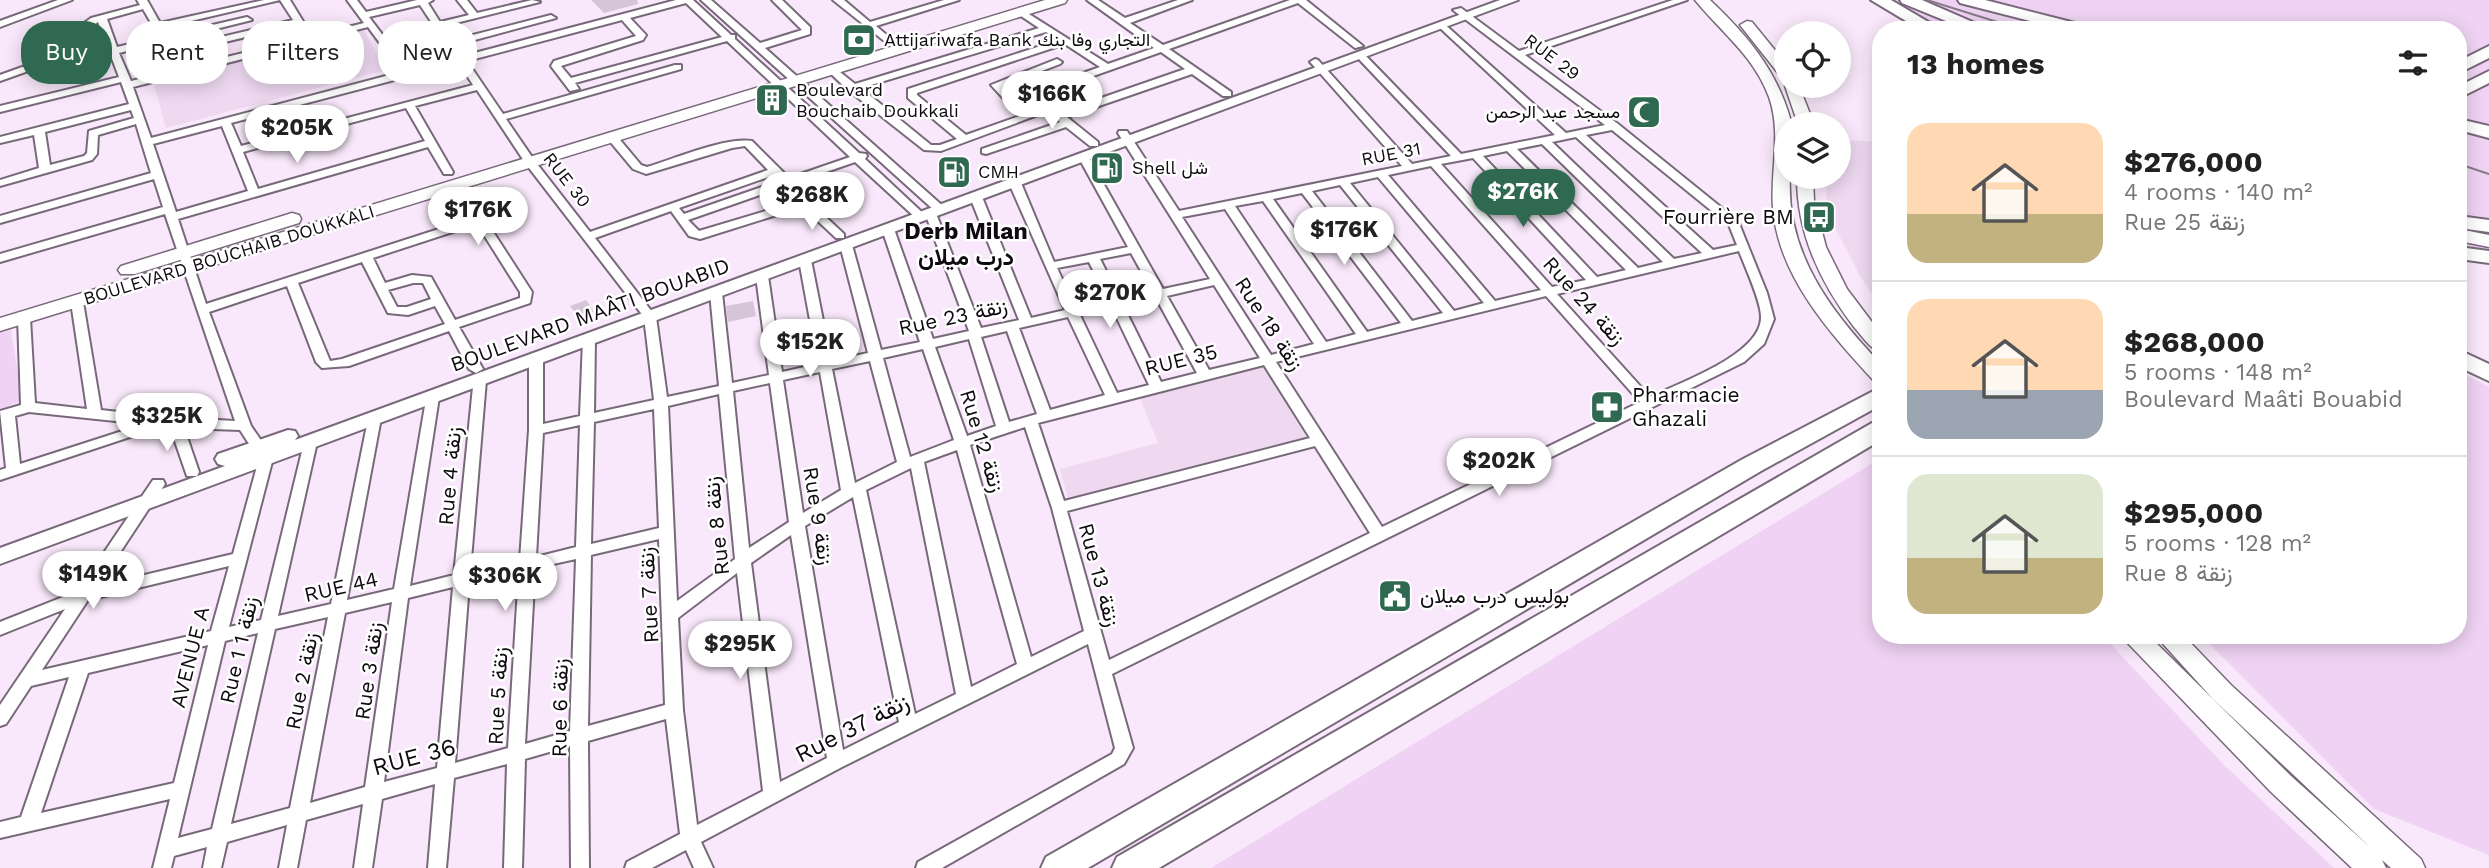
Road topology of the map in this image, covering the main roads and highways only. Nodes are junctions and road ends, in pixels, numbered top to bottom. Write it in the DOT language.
graph roads {
  1 [pos="1060,0"];
  2 [pos="1702,0"];
  3 [pos="1720,0"];
  4 [pos="1879,0"];
  5 [pos="1908,0"];
  6 [pos="1966,0"];
  7 [pos="1018,6"];
  8 [pos="1918,21"];
  9 [pos="1960,21"];
  10 [pos="2051,21"];
  11 [pos="2489,39"];
  12 [pos="892,45"];
  13 [pos="2467,49"];
  14 [pos="2489,51"];
  15 [pos="1774,58"];
  16 [pos="2467,63"];
  17 [pos="2489,76"];
  18 [pos="781,78"];
  19 [pos="2467,89"];
  20 [pos="2489,89"];
  21 [pos="2467,91"];
  22 [pos="1797,98"];
  23 [pos="1780,104"];
  24 [pos="1801,106"];
  25 [pos="1803,112"];
  26 [pos="2467,127"];
  27 [pos="2489,134"];
  28 [pos="526,156"];
  29 [pos="1805,189"];
  30 [pos="2467,223"];
  31 [pos="2489,226"];
  32 [pos="2467,237"];
  33 [pos="2489,241"];
  34 [pos="2467,254"];
  35 [pos="2489,257"];
  36 [pos="187,260"];
  37 [pos="0,309"];
  38 [pos="0,326"];
  39 [pos="1872,335"];
  40 [pos="2467,362"];
  41 [pos="1872,370"];
  42 [pos="2489,374"];
  43 [pos="1872,385"];
  44 [pos="1872,434"];
  45 [pos="2141,644"];
  46 [pos="2175,644"];
  47 [pos="1058,868"];
  48 [pos="1129,868"];
  49 [pos="2372,868"];
  50 [pos="2412,868"];
  1 -- 7 [label="main road, BOULEVARD BOUCHAIB DOUKKALI"];
  2 -- 23 [label="main road"];
  3 -- 15 [label="main road"];
  4 -- 8 [label="highway"];
  5 -- 9 [label="highway"];
  6 -- 10 [label="highway"];
  7 -- 12 [label="main road, BOULEVARD BOUCHAIB DOUKKALI"];
  11 -- 13 [label="highway"];
  12 -- 18 [label="main road, BOULEVARD BOUCHAIB DOUKKALI"];
  12 -- 18 [label="main road, BOULEVARD BOUCHAIB DOUKKALI"];
  14 -- 16 [label="highway"];
  17 -- 19 [label="highway"];
  18 -- 28 [label="main road, BOULEVARD BOUCHAIB DOUKKALI"];
  18 -- 28 [label="main road, BOULEVARD BOUCHAIB DOUKKALI"];
  20 -- 21 [label="highway"];
  22 -- 24 [label="main road"];
  23 -- 24 [label="main road"];
  23 -- 41 [label="main road"];
  24 -- 25 [label="main road"];
  26 -- 27 [label="highway"];
  28 -- 36 [label="main road, BOULEVARD BOUCHAIB DOUKKALI"];
  29 -- 39 [label="main road"];
  30 -- 31 [label="highway"];
  32 -- 33 [label="main road"];
  34 -- 35 [label="highway"];
  36 -- 37 [label="main road, BOULEVARD BOUCHAIB DOUKKALI"];
  36 -- 38 [label="main road, BOULEVARD BOUCHAIB DOUKKALI"];
  40 -- 42 [label="highway"];
  43 -- 47 [label="highway"];
  44 -- 48 [label="highway"];
  45 -- 49 [label="main road"];
  46 -- 50 [label="main road"];
}
